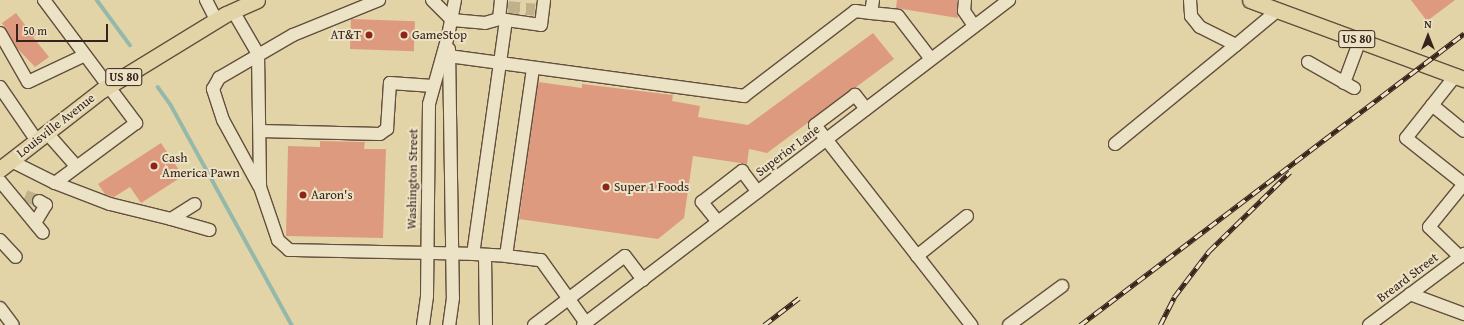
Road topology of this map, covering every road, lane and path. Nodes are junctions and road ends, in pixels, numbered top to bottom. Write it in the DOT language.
graph roads {
  1 [pos="44,0"];
  2 [pos="206,0"];
  3 [pos="257,0"];
  4 [pos="379,0"];
  5 [pos="432,0"];
  6 [pos="455,0"];
  7 [pos="873,0"];
  8 [pos="965,0"];
  9 [pos="1008,0"];
  10 [pos="1190,0"];
  11 [pos="1250,0"];
  12 [pos="503,4"];
  13 [pos="541,4"];
  14 [pos="1278,10"];
  15 [pos="233,11"];
  16 [pos="871,13"];
  17 [pos="502,19"];
  18 [pos="216,20"];
  19 [pos="452,20"];
  20 [pos="974,26"];
  21 [pos="0,33"];
  22 [pos="448,36"];
  23 [pos="1360,40"];
  24 [pos="1236,45"];
  25 [pos="258,54"];
  26 [pos="85,55"];
  27 [pos="449,56"];
  28 [pos="931,59"];
  29 [pos="1308,62"];
  30 [pos="500,63"];
  31 [pos="533,68"];
  32 [pos="1460,77"];
  33 [pos="109,86"];
  34 [pos="433,86"];
  35 [pos="0,87"];
  36 [pos="1432,105"];
  37 [pos="866,109"];
  38 [pos="260,131"];
  39 [pos="1464,131"];
  40 [pos="42,137"];
  41 [pos="826,140"];
  42 [pos="1114,144"];
  43 [pos="6,165"];
  44 [pos="76,166"];
  45 [pos="0,181"];
  46 [pos="55,183"];
  47 [pos="1464,184"];
  48 [pos="260,187"];
  49 [pos="758,192"];
  50 [pos="39,201"];
  51 [pos="195,204"];
  52 [pos="967,216"];
  53 [pos="171,219"];
  54 [pos="718,222"];
  55 [pos="35,223"];
  56 [pos="209,230"];
  57 [pos="44,233"];
  58 [pos="0,240"];
  59 [pos="450,252"];
  60 [pos="427,254"];
  61 [pos="473,254"];
  62 [pos="485,255"];
  63 [pos="1462,255"];
  64 [pos="506,256"];
  65 [pos="917,256"];
  66 [pos="16,257"];
  67 [pos="643,280"];
  68 [pos="1062,286"];
  69 [pos="1410,294"];
  70 [pos="569,299"];
  71 [pos="0,308"];
  72 [pos="1464,314"];
  73 [pos="585,324"];
  74 [pos="13,325"];
  75 [pos="423,325"];
  76 [pos="449,325"];
  77 [pos="486,325"];
  78 [pos="534,325"];
  79 [pos="971,325"];
  80 [pos="1009,325"];
  81 [pos="1369,325"];
  1 -- 26 [label="street"];
  2 -- 18 [label="street"];
  3 -- 15 [label="main road, Louisville Avenue / US 80"];
  4 -- 25 [label="street"];
  5 -- 19 [label="street"];
  6 -- 19 [label="street, Washington Street"];
  7 -- 16 [label="street"];
  8 -- 20 [label="street"];
  9 -- 20 [label="street, Superior Lane"];
  10 -- 24 [label="street"];
  11 -- 14 [label="main road, US 80"];
  12 -- 17 [label="street"];
  13 -- 17 [label="street"];
  14 -- 23 [label="main road, US 80"];
  14 -- 24 [label="street"];
  15 -- 18 [label="main road, Louisville Avenue / US 80"];
  15 -- 25 [label="street"];
  16 -- 28 [label="street"];
  16 -- 31 [label="street"];
  17 -- 19 [label="street"];
  17 -- 30 [label="street"];
  18 -- 33 [label="main road, Louisville Avenue / US 80"];
  19 -- 22 [label="street, Washington Street"];
  20 -- 28 [label="street, Superior Lane"];
  21 -- 26 [label="street"];
  22 -- 27 [label="street, Washington Street"];
  22 -- 34 [label="street, Washington Street"];
  23 -- 29 [label="street"];
  23 -- 32 [label="main road, US 80"];
  24 -- 42 [label="street"];
  25 -- 38 [label="street"];
  25 -- 48 [label="street"];
  26 -- 33 [label="street"];
  27 -- 30 [label="street"];
  27 -- 59 [label="street, Washington Street"];
  28 -- 37 [label="street, Superior Lane"];
  30 -- 31 [label="street"];
  30 -- 61 [label="street"];
  31 -- 64 [label="street"];
  32 -- 36 [label="street"];
  33 -- 40 [label="main road, Louisville Avenue / US 80"];
  33 -- 44 [label="street"];
  34 -- 38 [label="street"];
  34 -- 60 [label="street, Washington Street"];
  35 -- 40 [label="street"];
  36 -- 39 [label="street"];
  36 -- 47 [label="street"];
  37 -- 41 [label="street, Superior Lane"];
  37 -- 41 [label="street"];
  38 -- 48 [label="street"];
  40 -- 43 [label="main road, Louisville Avenue / US 80"];
  40 -- 44 [label="street"];
  41 -- 49 [label="street, Superior Lane"];
  41 -- 65 [label="street"];
  43 -- 46 [label="street"];
  44 -- 46 [label="street"];
  45 -- 55 [label="street"];
  46 -- 53 [label="street"];
  47 -- 63 [label="street"];
  48 -- 60 [label="street"];
  49 -- 54 [label="street, Superior Lane"];
  49 -- 54 [label="street"];
  50 -- 55 [label="street"];
  51 -- 53 [label="street"];
  52 -- 65 [label="street"];
  53 -- 56 [label="street"];
  54 -- 67 [label="street, Superior Lane"];
  55 -- 57 [label="street"];
  58 -- 66 [label="street"];
  59 -- 60 [label="street"];
  59 -- 61 [label="street"];
  59 -- 76 [label="street, Washington Street"];
  60 -- 75 [label="street, Washington Street"];
  61 -- 62 [label="street"];
  62 -- 64 [label="street"];
  62 -- 77 [label="street"];
  63 -- 69 [label="street, Breard Street"];
  64 -- 70 [label="street"];
  65 -- 79 [label="street"];
  67 -- 70 [label="street"];
  67 -- 73 [label="street, Superior Lane"];
  68 -- 80 [label="street"];
  69 -- 72 [label="street"];
  69 -- 81 [label="street, Breard Street"];
  70 -- 73 [label="street"];
  70 -- 78 [label="street"];
  71 -- 74 [label="street"];
}
